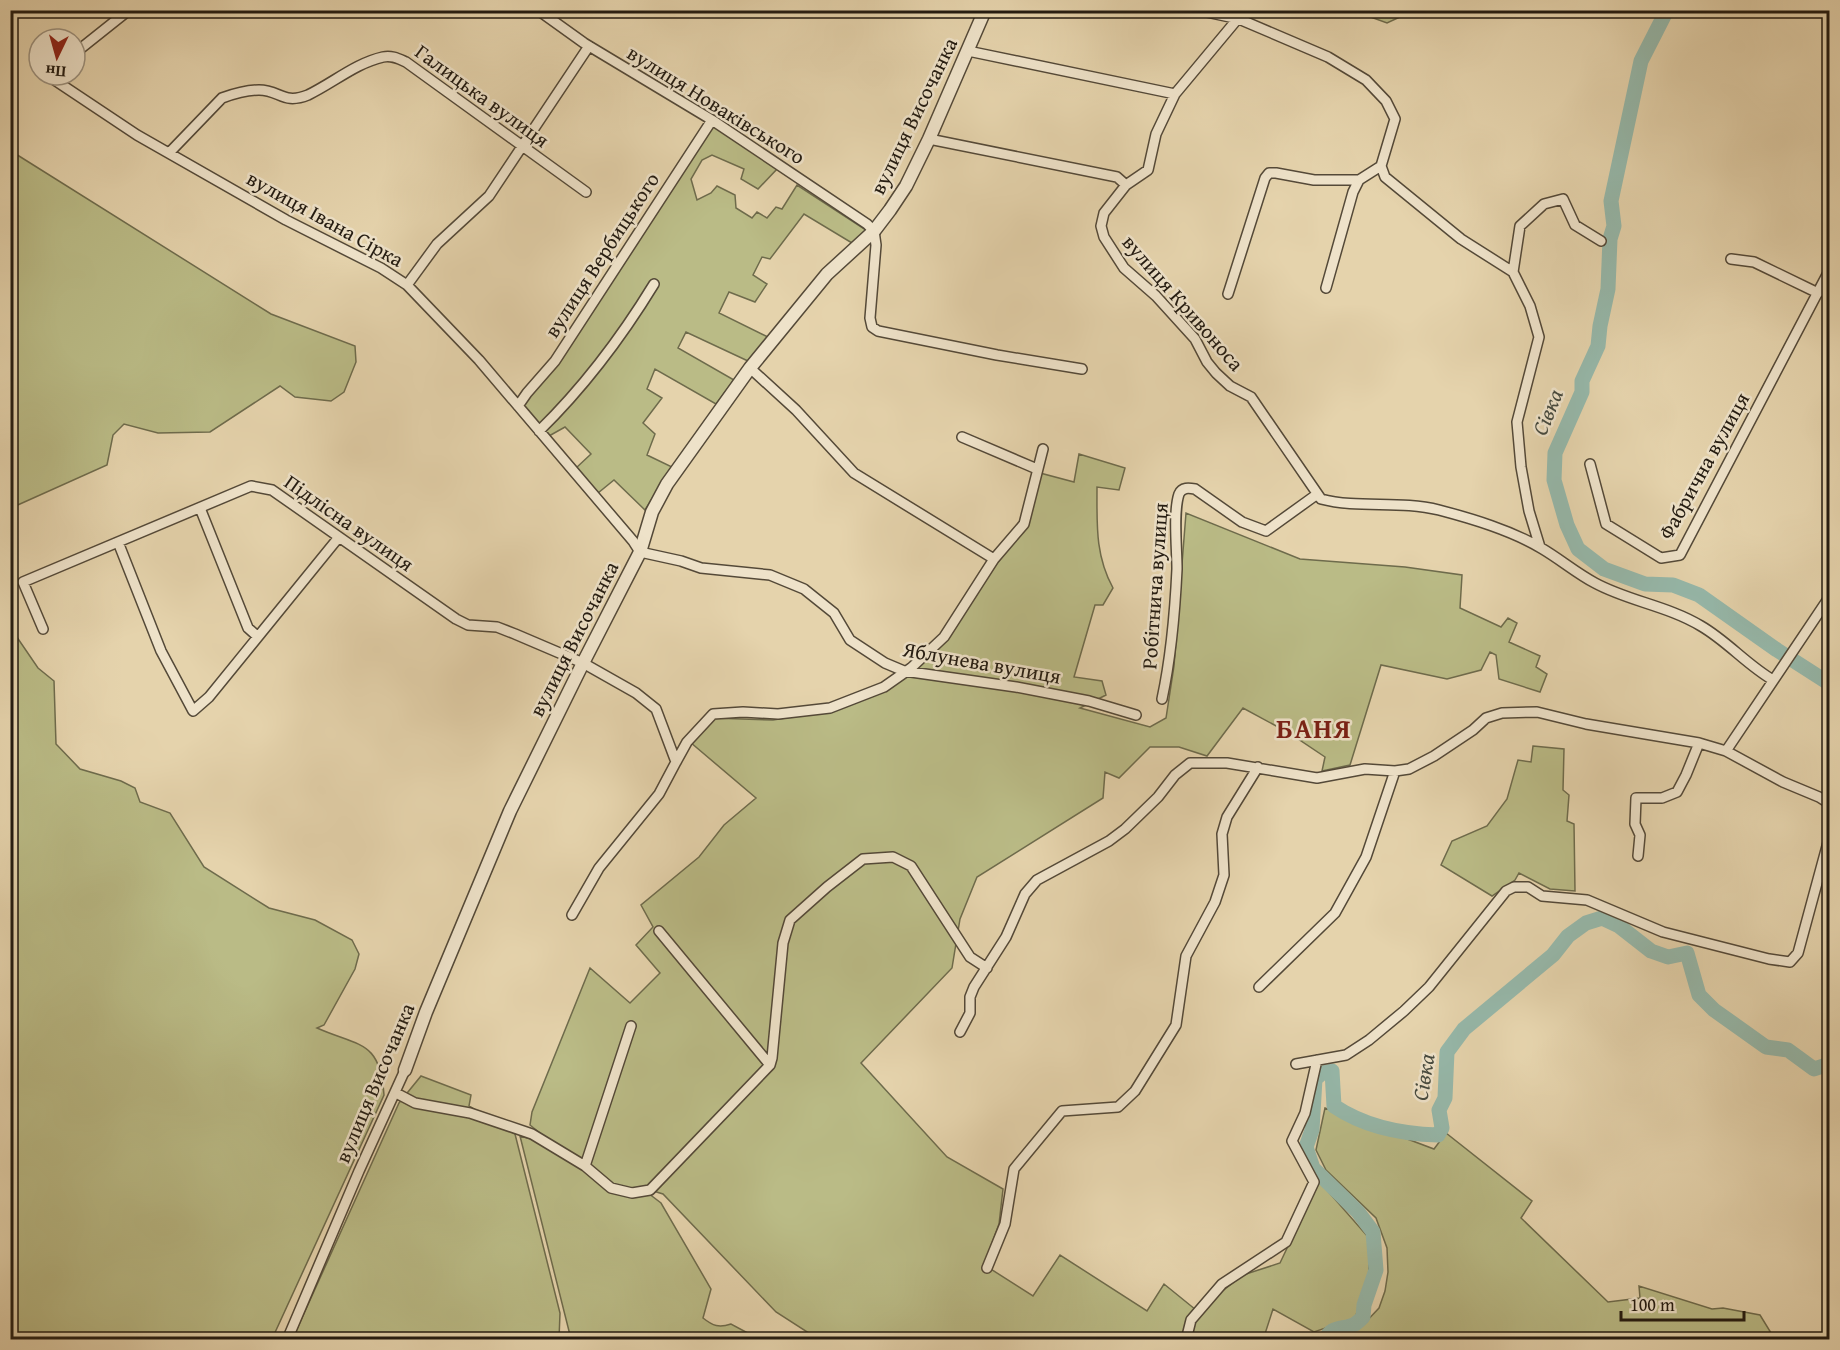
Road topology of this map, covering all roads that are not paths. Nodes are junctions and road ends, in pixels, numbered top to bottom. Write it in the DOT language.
graph roads {
  1 [pos="129,10"];
  2 [pos="538,10"];
  3 [pos="986,10"];
  4 [pos="1197,10"];
  5 [pos="1242,15"];
  6 [pos="87,43"];
  7 [pos="589,46"];
  8 [pos="968,51"];
  9 [pos="66,87"];
  10 [pos="1175,94"];
  11 [pos="712,120"];
  12 [pos="929,139"];
  13 [pos="521,147"];
  14 [pos="169,153"];
  15 [pos="1381,166"];
  16 [pos="1359,180"];
  17 [pos="1126,185"];
  18 [pos="586,192"];
  19 [pos="874,231"];
  20 [pos="1601,241"];
  21 [pos="1731,259"];
  22 [pos="1830,269"];
  23 [pos="1513,272"];
  24 [pos="654,284"];
  25 [pos="407,285"];
  26 [pos="1326,288"];
  27 [pos="1818,293"];
  28 [pos="1228,294"];
  29 [pos="750,368"];
  30 [pos="1082,369"];
  31 [pos="518,406"];
  32 [pos="539,431"];
  33 [pos="962,437"];
  34 [pos="1043,449"];
  35 [pos="1590,464"];
  36 [pos="1037,469"];
  37 [pos="1316,495"];
  38 [pos="200,507"];
  39 [pos="339,537"];
  40 [pos="118,542"];
  41 [pos="1540,547"];
  42 [pos="640,552"];
  43 [pos="994,560"];
  44 [pos="1830,596"];
  45 [pos="43,629"];
  46 [pos="257,636"];
  47 [pos="583,663"];
  48 [pos="904,671"];
  49 [pos="1773,680"];
  50 [pos="1162,699"];
  51 [pos="1136,715"];
  52 [pos="1699,743"];
  53 [pos="1726,751"];
  54 [pos="676,762"];
  55 [pos="1258,767"];
  56 [pos="1395,771"];
  57 [pos="1830,804"];
  58 [pos="1830,835"];
  59 [pos="1638,856"];
  60 [pos="572,915"];
  61 [pos="659,931"];
  62 [pos="987,968"];
  63 [pos="1259,987"];
  64 [pos="631,1026"];
  65 [pos="960,1032"];
  66 [pos="1317,1060"];
  67 [pos="1296,1064"];
  68 [pos="770,1065"];
  69 [pos="405,1070"];
  70 [pos="396,1093"];
  71 [pos="585,1166"];
  72 [pos="987,1268"];
  73 [pos="287,1340"];
  74 [pos="1186,1340"];
  1 -- 6 [label="street"];
  2 -- 7 [label="street, вулиця Новаківського"];
  3 -- 8 [label="street, вулиця Височанка"];
  4 -- 5 [label="street"];
  5 -- 10 [label="street, вулиця Кривоноса"];
  5 -- 15 [label="street"];
  7 -- 11 [label="street, вулиця Новаківського"];
  7 -- 13 [label="street"];
  8 -- 10 [label="street"];
  8 -- 12 [label="street, вулиця Височанка"];
  9 -- 14 [label="street, вулиця Івана Сірка"];
  10 -- 17 [label="street, вулиця Кривоноса"];
  11 -- 19 [label="street, вулиця Новаківського"];
  11 -- 31 [label="street, вулиця Вербицького"];
  12 -- 17 [label="street"];
  12 -- 19 [label="street, вулиця Височанка"];
  13 -- 14 [label="street, Галицька вулиця"];
  13 -- 18 [label="street, Галицька вулиця"];
  13 -- 25 [label="street"];
  14 -- 25 [label="street, вулиця Івана Сірка"];
  15 -- 16 [label="street"];
  15 -- 23 [label="street"];
  16 -- 26 [label="street"];
  16 -- 28 [label="street"];
  17 -- 37 [label="street, вулиця Кривоноса"];
  19 -- 29 [label="street, вулиця Височанка"];
  19 -- 30 [label="street"];
  20 -- 23 [label="street"];
  21 -- 27 [label="street"];
  22 -- 27 [label="street, Фабрична вулиця"];
  23 -- 41 [label="street"];
  24 -- 32 [label="street"];
  25 -- 31 [label="street, вулиця Івана Сірка"];
  27 -- 35 [label="street, Фабрична вулиця"];
  29 -- 42 [label="street, вулиця Височанка"];
  29 -- 43 [label="street"];
  31 -- 32 [label="street, вулиця Івана Сірка"];
  32 -- 42 [label="street, вулиця Івана Сірка"];
  33 -- 36 [label="street"];
  34 -- 36 [label="street"];
  36 -- 43 [label="street"];
  37 -- 41 [label="street"];
  37 -- 50 [label="street, Робітнича вулиця"];
  38 -- 39 [label="street, Підлісна вулиця"];
  38 -- 40 [label="street, Підлісна вулиця"];
  38 -- 46 [label="street"];
  39 -- 46 [label="street"];
  39 -- 47 [label="street, Підлісна вулиця"];
  40 -- 45 [label="street, Підлісна вулиця"];
  40 -- 46 [label="street"];
  41 -- 49 [label="street"];
  42 -- 47 [label="street, вулиця Височанка"];
  42 -- 48 [label="street, Яблунева вулиця"];
  43 -- 48 [label="street"];
  44 -- 49 [label="street"];
  47 -- 54 [label="street, Підлісна вулиця"];
  47 -- 69 [label="street, вулиця Височанка"];
  48 -- 51 [label="street, Яблунева вулиця"];
  48 -- 54 [label="street"];
  49 -- 53 [label="street"];
  52 -- 53 [label="street"];
  52 -- 56 [label="street"];
  52 -- 59 [label="street"];
  53 -- 57 [label="street"];
  54 -- 60 [label="street"];
  55 -- 56 [label="street"];
  55 -- 62 [label="street"];
  55 -- 72 [label="street"];
  56 -- 63 [label="street"];
  58 -- 66 [label="street"];
  61 -- 68 [label="street"];
  62 -- 65 [label="street"];
  62 -- 68 [label="street"];
  64 -- 71 [label="street"];
  66 -- 67 [label="street"];
  66 -- 74 [label="street"];
  68 -- 71 [label="street"];
  69 -- 70 [label="street, вулиця Височанка"];
  70 -- 71 [label="street"];
  70 -- 73 [label="street, вулиця Височанка"];
}
